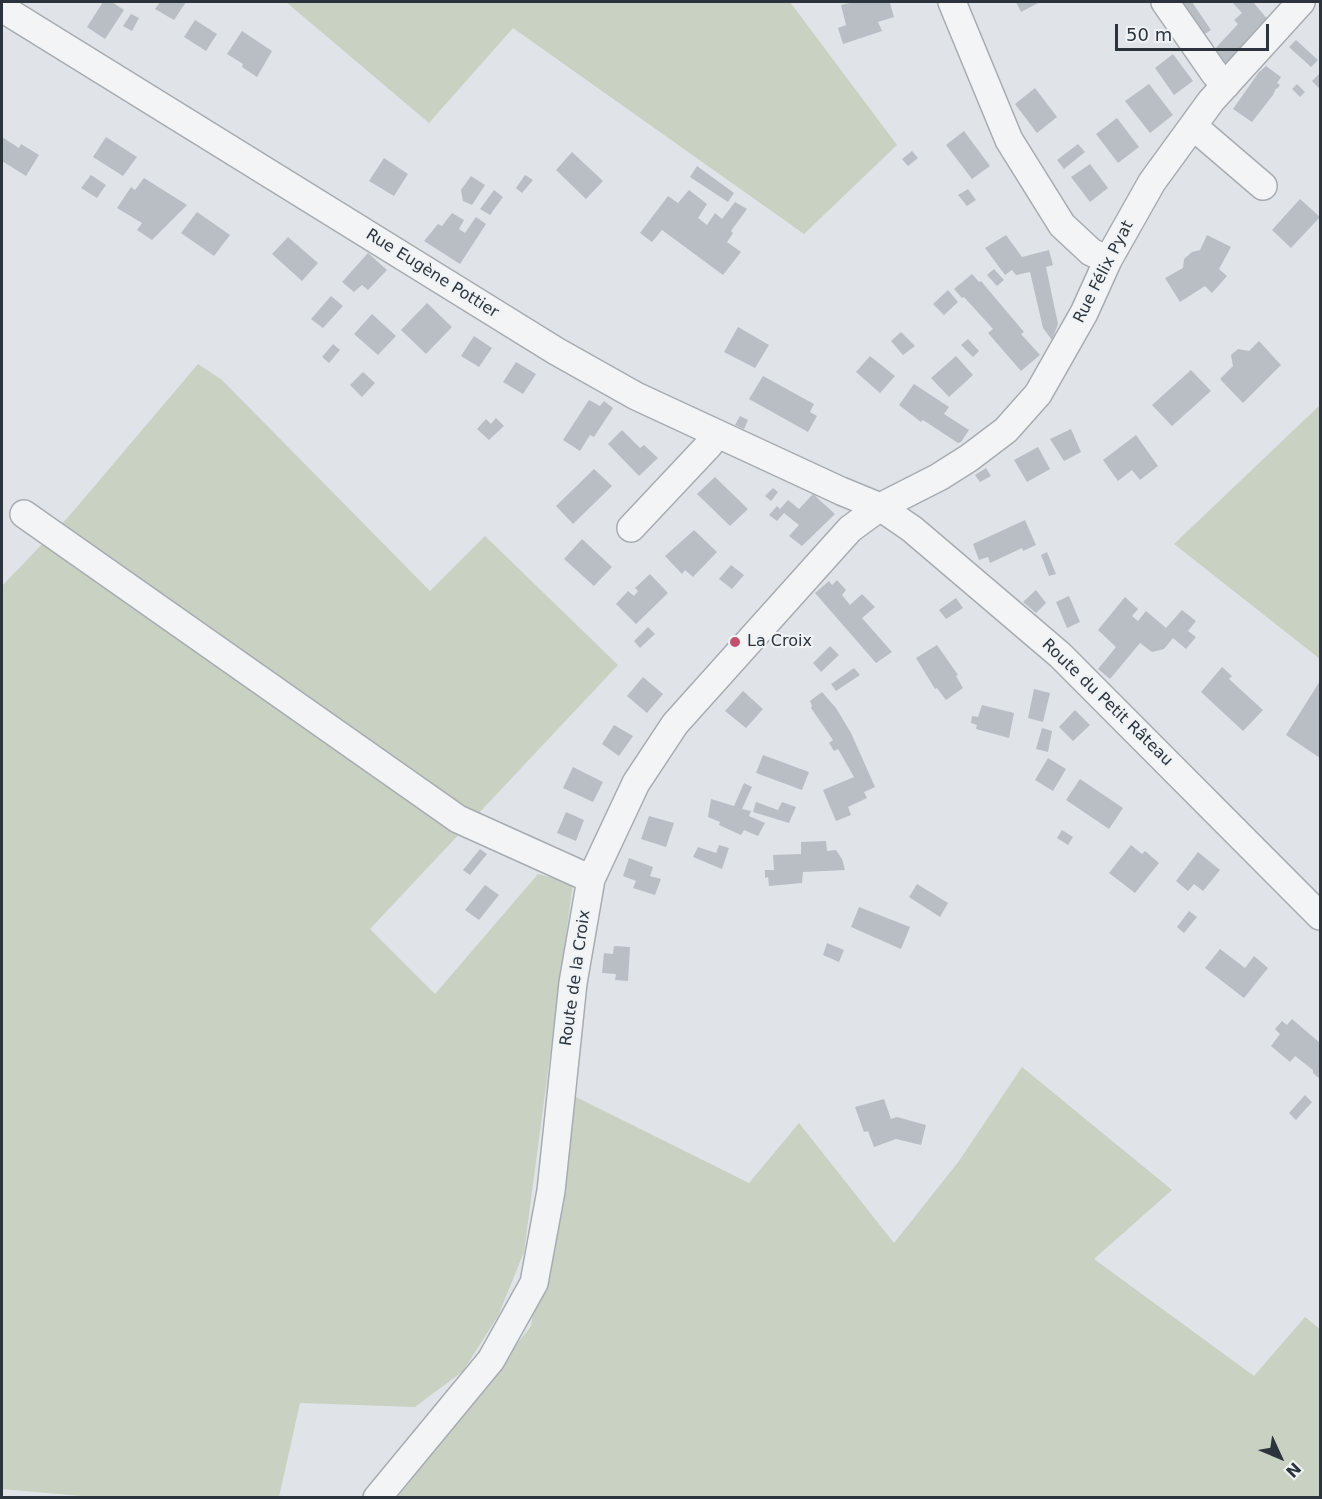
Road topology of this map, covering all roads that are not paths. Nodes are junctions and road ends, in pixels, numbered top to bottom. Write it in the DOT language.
graph roads {
  1 [pos="952,2"];
  2 [pos="1165,2"];
  3 [pos="1300,2"];
  4 [pos="2,8"];
  5 [pos="1226,86"];
  6 [pos="1193,126"];
  7 [pos="1263,186"];
  8 [pos="1107,260"];
  9 [pos="716,434"];
  10 [pos="880,507"];
  11 [pos="24,514"];
  12 [pos="631,528"];
  13 [pos="591,879"];
  14 [pos="1320,916"];
  15 [pos="381,1492"];
  1 -- 8 [label="street"];
  2 -- 5 [label="street"];
  3 -- 5 [label="street, Rue Félix Pyat"];
  4 -- 9 [label="street, Rue Eugène Pottier"];
  5 -- 6 [label="street, Rue Félix Pyat"];
  6 -- 7 [label="street"];
  6 -- 8 [label="street, Rue Félix Pyat"];
  8 -- 10 [label="street, Rue Félix Pyat"];
  9 -- 10 [label="street, Rue Eugène Pottier"];
  9 -- 12 [label="street"];
  10 -- 13 [label="street, Route de la Croix"];
  10 -- 14 [label="street, Route du Petit Râteau"];
  11 -- 13 [label="street"];
  13 -- 15 [label="street, Route de la Croix"];
}
